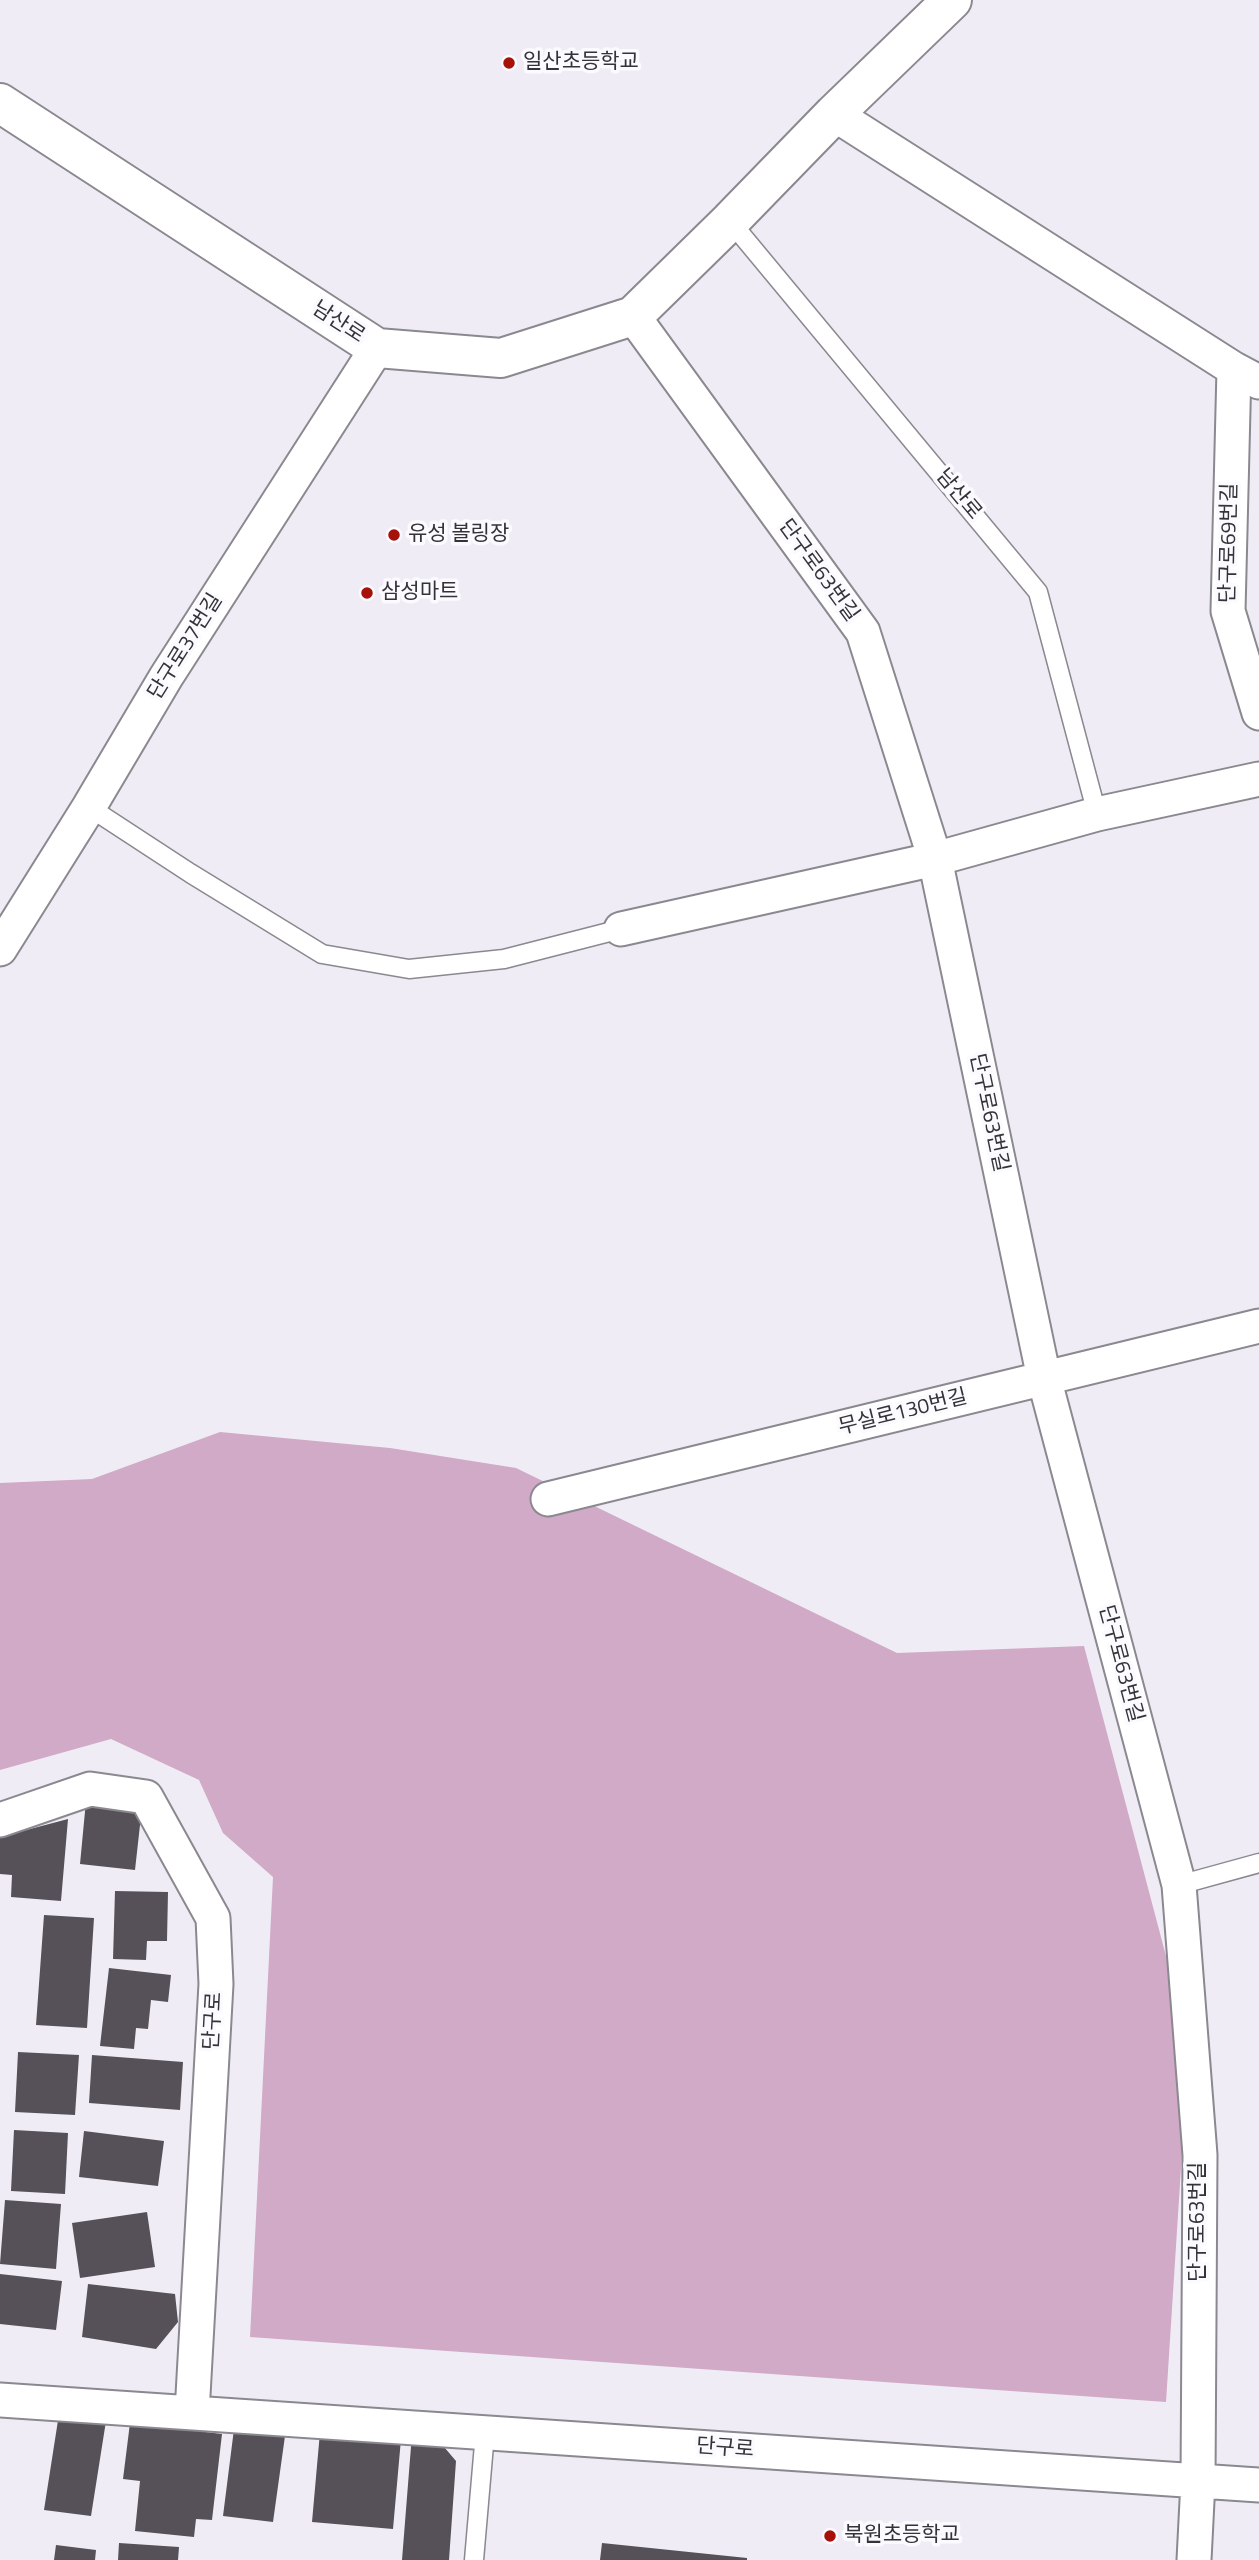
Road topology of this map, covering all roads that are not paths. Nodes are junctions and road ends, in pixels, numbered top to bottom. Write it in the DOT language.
graph roads {
  1 [pos="952,0"];
  2 [pos="0,103"];
  3 [pos="834,114"];
  4 [pos="730,221"];
  5 [pos="633,316"];
  6 [pos="376,348"];
  7 [pos="1247,375"];
  8 [pos="1259,713"];
  9 [pos="1259,779"];
  10 [pos="89,807"];
  11 [pos="1097,814"];
  12 [pos="935,859"];
  13 [pos="621,929"];
  14 [pos="0,948"];
  15 [pos="1259,1326"];
  16 [pos="1044,1378"];
  17 [pos="548,1499"];
  18 [pos="0,1820"];
  19 [pos="1259,1863"];
  20 [pos="1179,1885"];
  21 [pos="0,2400"];
  22 [pos="191,2413"];
  23 [pos="485,2433"];
  24 [pos="1198,2481"];
  25 [pos="1259,2485"];
  26 [pos="474,2560"];
  27 [pos="1194,2560"];
  1 -- 3 [label="street, 남산로"];
  2 -- 6 [label="street, 남산로"];
  3 -- 4 [label="street, 남산로"];
  3 -- 7 [label="street"];
  4 -- 5 [label="street, 남산로"];
  4 -- 11 [label="lane, 남산로"];
  5 -- 6 [label="street, 남산로"];
  5 -- 12 [label="street, 단구로63번길"];
  6 -- 10 [label="street, 단구로37번길"];
  7 -- 8 [label="street, 단구로69번길"];
  9 -- 11 [label="street"];
  10 -- 13 [label="lane"];
  10 -- 14 [label="street, 단구로37번길"];
  11 -- 12 [label="street"];
  12 -- 13 [label="street"];
  12 -- 16 [label="street, 단구로63번길"];
  15 -- 16 [label="street, 무실로130번길"];
  16 -- 17 [label="street, 무실로130번길"];
  16 -- 20 [label="street, 단구로63번길"];
  18 -- 22 [label="street, 단구로"];
  19 -- 20 [label="lane"];
  20 -- 24 [label="street, 단구로63번길"];
  21 -- 22 [label="street, 단구로"];
  22 -- 23 [label="street, 단구로"];
  23 -- 24 [label="street, 단구로"];
  23 -- 26 [label="lane"];
  24 -- 25 [label="street, 단구로"];
  24 -- 27 [label="street, 단구로63번길"];
}
